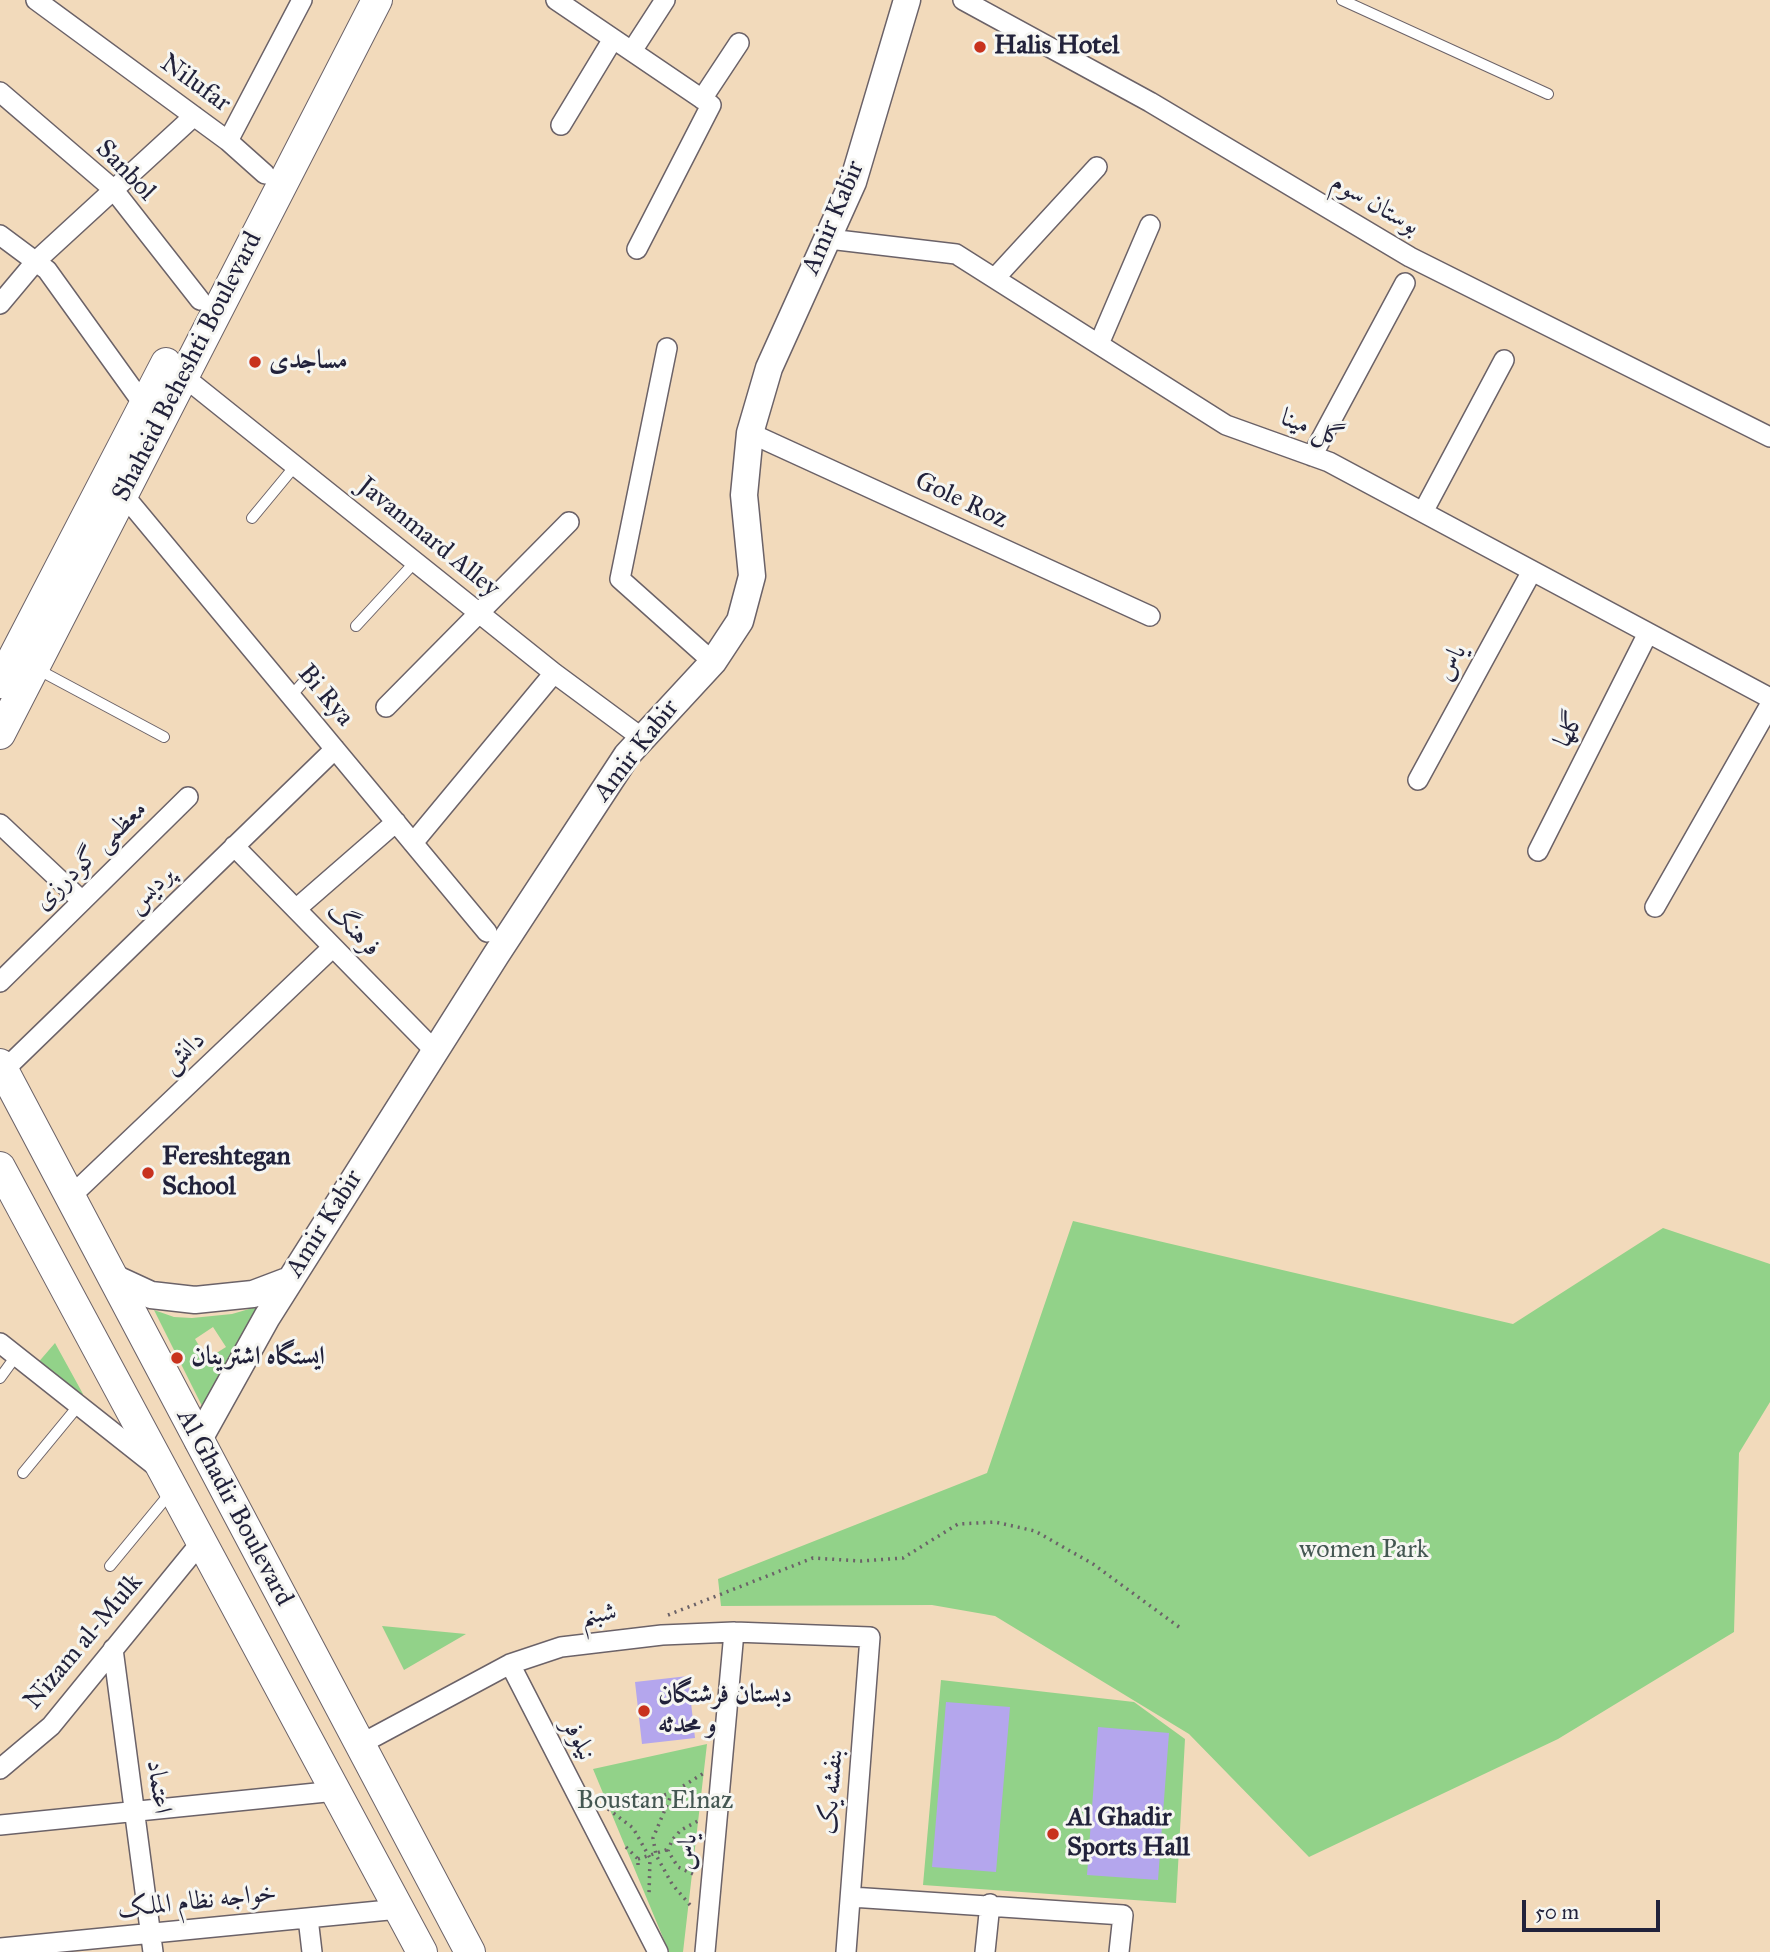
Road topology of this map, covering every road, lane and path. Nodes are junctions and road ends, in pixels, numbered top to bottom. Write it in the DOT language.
graph roads {
  1 [pos="36,0"];
  2 [pos="302,0"];
  3 [pos="356,0"];
  4 [pos="377,0"];
  5 [pos="556,0"];
  6 [pos="664,0"];
  7 [pos="907,0"];
  8 [pos="963,0"];
  9 [pos="1342,0"];
  10 [pos="579,7"];
  11 [pos="613,39"];
  12 [pos="739,43"];
  13 [pos="632,51"];
  14 [pos="0,92"];
  15 [pos="1548,94"];
  16 [pos="707,102"];
  17 [pos="194,116"];
  18 [pos="561,125"];
  19 [pos="228,141"];
  20 [pos="1097,167"];
  21 [pos="265,174"];
  22 [pos="113,189"];
  23 [pos="1150,225"];
  24 [pos="0,235"];
  25 [pos="829,239"];
  26 [pos="637,249"];
  27 [pos="36,261"];
  28 [pos="995,278"];
  29 [pos="1405,283"];
  30 [pos="200,300"];
  31 [pos="0,303"];
  32 [pos="1099,344"];
  33 [pos="667,348"];
  34 [pos="1504,360"];
  35 [pos="183,376"];
  36 [pos="144,405"];
  37 [pos="750,433"];
  38 [pos="1770,437"];
  39 [pos="1312,456"];
  40 [pos="295,466"];
  41 [pos="122,493"];
  42 [pos="1423,512"];
  43 [pos="252,517"];
  44 [pos="569,522"];
  45 [pos="415,562"];
  46 [pos="1532,571"];
  47 [pos="477,611"];
  48 [pos="1150,616"];
  49 [pos="356,626"];
  50 [pos="1648,634"];
  51 [pos="713,662"];
  52 [pos="12,664"];
  53 [pos="314,670"];
  54 [pos="554,673"];
  55 [pos="291,696"];
  56 [pos="1770,698"];
  57 [pos="1770,705"];
  58 [pos="386,707"];
  59 [pos="0,734"];
  60 [pos="164,737"];
  61 [pos="642,738"];
  62 [pos="335,749"];
  63 [pos="1418,780"];
  64 [pos="188,797"];
  65 [pos="396,822"];
  66 [pos="0,824"];
  67 [pos="413,843"];
  68 [pos="234,846"];
  69 [pos="1538,851"];
  70 [pos="76,896"];
  71 [pos="1655,907"];
  72 [pos="296,909"];
  73 [pos="487,932"];
  74 [pos="333,947"];
  75 [pos="0,982"];
  76 [pos="435,1051"];
  77 [pos="2,1067"];
  78 [pos="0,1167"];
  79 [pos="70,1197"];
  80 [pos="112,1277"];
  81 [pos="290,1280"];
  82 [pos="0,1343"];
  83 [pos="16,1356"];
  84 [pos="0,1378"];
  85 [pos="79,1405"];
  86 [pos="198,1441"];
  87 [pos="23,1473"];
  88 [pos="170,1481"];
  89 [pos="202,1541"];
  90 [pos="110,1566"];
  91 [pos="657,1620"];
  92 [pos="1179,1627"];
  93 [pos="734,1632"];
  94 [pos="870,1637"];
  95 [pos="113,1649"];
  96 [pos="510,1664"];
  97 [pos="359,1745"];
  98 [pos="723,1761"];
  99 [pos="0,1769"];
  100 [pos="336,1791"];
  101 [pos="672,1793"];
  102 [pos="608,1809"];
  103 [pos="135,1811"];
  104 [pos="587,1815"];
  105 [pos="718,1816"];
  106 [pos="0,1825"];
  107 [pos="669,1849"];
  108 [pos="656,1853"];
  109 [pos="649,1855"];
  110 [pos="638,1859"];
  111 [pos="712,1879"];
  112 [pos="851,1897"];
  113 [pos="990,1904"];
  114 [pos="399,1909"];
  115 [pos="308,1918"];
  116 [pos="708,1918"];
  117 [pos="646,1928"];
  118 [pos="152,1943"];
  119 [pos="0,1948"];
  120 [pos="312,1952"];
  121 [pos="422,1952"];
  122 [pos="470,1952"];
  123 [pos="658,1952"];
  124 [pos="705,1952"];
  125 [pos="846,1952"];
  126 [pos="985,1952"];
  127 [pos="1119,1952"];
  1 -- 17 [label="street, Nilufar"];
  2 -- 19 [label="street, Nilufar"];
  3 -- 21 [label="main road, Shaheid Beheshti Boulevard"];
  4 -- 35 [label="main road, Shaheid Beheshti Boulevard"];
  5 -- 10 [label="street"];
  6 -- 13 [label="street"];
  7 -- 25 [label="street, Amir Kabir"];
  8 -- 38 [label="street, بوستان سوم"];
  9 -- 15 [label="lane"];
  10 -- 11 [label="street"];
  11 -- 13 [label="street"];
  11 -- 18 [label="street"];
  12 -- 16 [label="street"];
  13 -- 16 [label="street"];
  14 -- 22 [label="street, Sanbol"];
  16 -- 26 [label="street"];
  17 -- 19 [label="street, Nilufar"];
  17 -- 22 [label="street"];
  19 -- 21 [label="street"];
  20 -- 28 [label="street"];
  21 -- 30 [label="main road, Shaheid Beheshti Boulevard"];
  22 -- 27 [label="street"];
  22 -- 30 [label="street, Sanbol"];
  23 -- 32 [label="street"];
  24 -- 27 [label="street"];
  25 -- 28 [label="street, گل مینا"];
  25 -- 37 [label="street, Amir Kabir"];
  27 -- 31 [label="street"];
  27 -- 36 [label="street"];
  28 -- 32 [label="street, گل مینا"];
  29 -- 39 [label="street"];
  30 -- 36 [label="main road, Shaheid Beheshti Boulevard"];
  32 -- 39 [label="street, گل مینا"];
  33 -- 51 [label="street"];
  34 -- 42 [label="street"];
  35 -- 40 [label="street, Javanmard Alley"];
  35 -- 41 [label="main road, Shaheid Beheshti Boulevard"];
  36 -- 52 [label="main road, Shaheid Beheshti Boulevard"];
  37 -- 48 [label="street, Gole Roz"];
  37 -- 51 [label="street, Amir Kabir"];
  39 -- 42 [label="street, گل مینا"];
  40 -- 43 [label="lane"];
  40 -- 45 [label="street, Javanmard Alley"];
  41 -- 52 [label="main road, Shaheid Beheshti Boulevard"];
  41 -- 55 [label="street, Bi Rya"];
  42 -- 46 [label="street, گل مینا"];
  44 -- 47 [label="street"];
  45 -- 47 [label="street, Javanmard Alley"];
  45 -- 49 [label="lane"];
  46 -- 50 [label="street, گل مینا"];
  46 -- 63 [label="street, یاس"];
  47 -- 54 [label="street, Javanmard Alley"];
  47 -- 58 [label="street"];
  50 -- 56 [label="street, گل مینا"];
  50 -- 69 [label="street, گلها"];
  51 -- 61 [label="street, Amir Kabir"];
  52 -- 59 [label="main road, Shaheid Beheshti Boulevard"];
  52 -- 60 [label="lane"];
  53 -- 55 [label="lane"];
  54 -- 61 [label="street, Javanmard Alley"];
  54 -- 67 [label="street"];
  55 -- 62 [label="street, Bi Rya"];
  57 -- 71 [label="street"];
  61 -- 76 [label="street, Amir Kabir"];
  62 -- 65 [label="street, Bi Rya"];
  62 -- 68 [label="street, پردیس"];
  64 -- 70 [label="street, معظمی گودرزی"];
  65 -- 67 [label="street, Bi Rya"];
  65 -- 72 [label="street"];
  66 -- 70 [label="street"];
  67 -- 73 [label="street, Bi Rya"];
  68 -- 72 [label="street, فرهنگ"];
  68 -- 77 [label="street, پردیس"];
  70 -- 75 [label="street, معظمی گودرزی"];
  72 -- 74 [label="street, فرهنگ"];
  74 -- 76 [label="street, فرهنگ"];
  74 -- 79 [label="street, دانش"];
  76 -- 81 [label="street, Amir Kabir"];
  77 -- 79 [label="main road, Al Ghadir Boulevard"];
  78 -- 88 [label="main road, Al Ghadir Boulevard"];
  79 -- 80 [label="main road, Al Ghadir Boulevard"];
  80 -- 81 [label="street"];
  80 -- 86 [label="main road, Al Ghadir Boulevard"];
  81 -- 86 [label="street, Amir Kabir"];
  82 -- 83 [label="street"];
  83 -- 84 [label="lane"];
  83 -- 85 [label="street"];
  85 -- 87 [label="lane"];
  85 -- 88 [label="street"];
  86 -- 97 [label="main road, Al Ghadir Boulevard"];
  88 -- 89 [label="main road, Al Ghadir Boulevard"];
  88 -- 90 [label="lane"];
  89 -- 95 [label="street, Nizam al-Mulk"];
  89 -- 100 [label="main road, Al Ghadir Boulevard"];
  91 -- 92 [label="path"];
  93 -- 94 [label="street, شبنم"];
  93 -- 96 [label="street, شبنم"];
  93 -- 98 [label="street, یاس"];
  94 -- 112 [label="street, بنفشه یک"];
  95 -- 99 [label="street, Nizam al-Mulk"];
  95 -- 103 [label="street, اعتماد"];
  96 -- 97 [label="street, شبنم"];
  96 -- 104 [label="street, نیلوفر"];
  97 -- 122 [label="main road, Al Ghadir Boulevard"];
  98 -- 101 [label="path"];
  98 -- 105 [label="street, یاس"];
  100 -- 103 [label="street"];
  100 -- 114 [label="main road, Al Ghadir Boulevard"];
  101 -- 102 [label="path"];
  101 -- 108 [label="path"];
  102 -- 104 [label="path"];
  102 -- 109 [label="path"];
  103 -- 106 [label="street"];
  103 -- 118 [label="street, اعتماد"];
  104 -- 117 [label="street, نیلوفر"];
  105 -- 107 [label="path"];
  105 -- 111 [label="street, یاس"];
  107 -- 108 [label="path"];
  107 -- 111 [label="path"];
  108 -- 109 [label="path"];
  108 -- 116 [label="path"];
  109 -- 110 [label="path"];
  109 -- 117 [label="path"];
  111 -- 116 [label="street, یاس"];
  112 -- 113 [label="street"];
  112 -- 125 [label="street, بنفشه یک"];
  113 -- 126 [label="street"];
  113 -- 127 [label="street"];
  114 -- 115 [label="street, خواجه نظام الملک"];
  114 -- 121 [label="main road, Al Ghadir Boulevard"];
  115 -- 118 [label="street, خواجه نظام الملک"];
  115 -- 120 [label="street"];
  116 -- 124 [label="street, یاس"];
  117 -- 123 [label="street, نیلوفر"];
  118 -- 119 [label="street, خواجه نظام الملک"];
}
